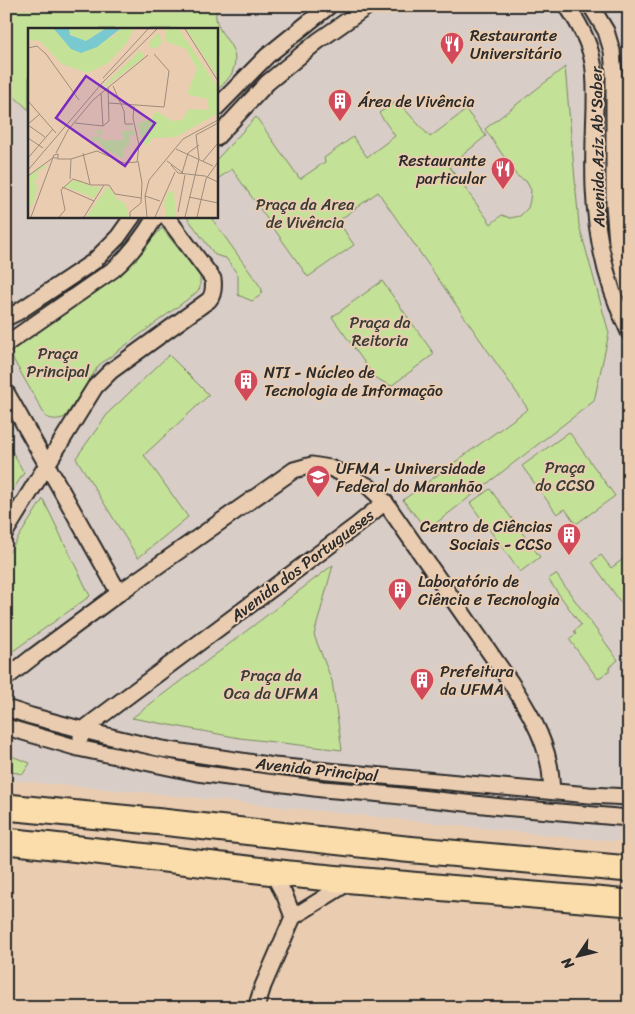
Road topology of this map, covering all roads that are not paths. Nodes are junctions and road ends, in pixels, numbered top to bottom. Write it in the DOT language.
graph roads {
  1 [pos="329,6"];
  2 [pos="368,6"];
  3 [pos="567,6"];
  4 [pos="591,6"];
  5 [pos="218,106"];
  6 [pos="218,136"];
  7 [pos="155,218"];
  8 [pos="167,218"];
  9 [pos="129,222"];
  10 [pos="139,243"];
  11 [pos="629,291"];
  12 [pos="6,318"];
  13 [pos="629,332"];
  14 [pos="6,344"];
  15 [pos="6,392"];
  16 [pos="47,465"];
  17 [pos="385,502"];
  18 [pos="6,531"];
  19 [pos="119,593"];
  20 [pos="6,678"];
  21 [pos="6,708"];
  22 [pos="6,727"];
  23 [pos="83,730"];
  24 [pos="78,748"];
  25 [pos="373,775"];
  26 [pos="552,791"];
  27 [pos="373,793"];
  28 [pos="629,797"];
  29 [pos="6,806"];
  30 [pos="629,818"];
  31 [pos="6,841"];
  32 [pos="405,849"];
  33 [pos="629,869"];
  34 [pos="272,872"];
  35 [pos="303,875"];
  36 [pos="353,880"];
  37 [pos="629,903"];
  38 [pos="293,917"];
  39 [pos="256,1008"];
  1 -- 5 [label="street"];
  2 -- 6 [label="street"];
  3 -- 13 [label="street, Avenida Aziz Ab'Saber"];
  4 -- 11 [label="street, Avenida Aziz Ab'Saber"];
  7 -- 10 [label="street"];
  8 -- 16 [label="street"];
  9 -- 10 [label="street"];
  9 -- 12 [label="street"];
  10 -- 14 [label="street"];
  15 -- 16 [label="street"];
  16 -- 18 [label="street"];
  16 -- 19 [label="street"];
  17 -- 19 [label="street, Avenida dos Portugueses"];
  17 -- 23 [label="street, Avenida dos Portugueses"];
  17 -- 26 [label="street"];
  19 -- 20 [label="street, Avenida dos Portugueses"];
  21 -- 23 [label="street, Avenida Principal"];
  22 -- 24 [label="street, Avenida Principal"];
  23 -- 24 [label="street"];
  23 -- 25 [label="street, Avenida Principal"];
  24 -- 27 [label="street, Avenida Principal"];
  25 -- 26 [label="street, Avenida Principal"];
  25 -- 27 [label="street"];
  26 -- 28 [label="street, Avenida Principal"];
  27 -- 30 [label="street, Avenida Principal"];
  29 -- 32 [label="highway"];
  31 -- 34 [label="highway"];
  32 -- 33 [label="highway"];
  32 -- 35 [label="highway"];
  34 -- 35 [label="highway"];
  34 -- 38 [label="street"];
  35 -- 36 [label="highway"];
  36 -- 37 [label="highway"];
  36 -- 38 [label="street"];
  38 -- 39 [label="street"];
}
